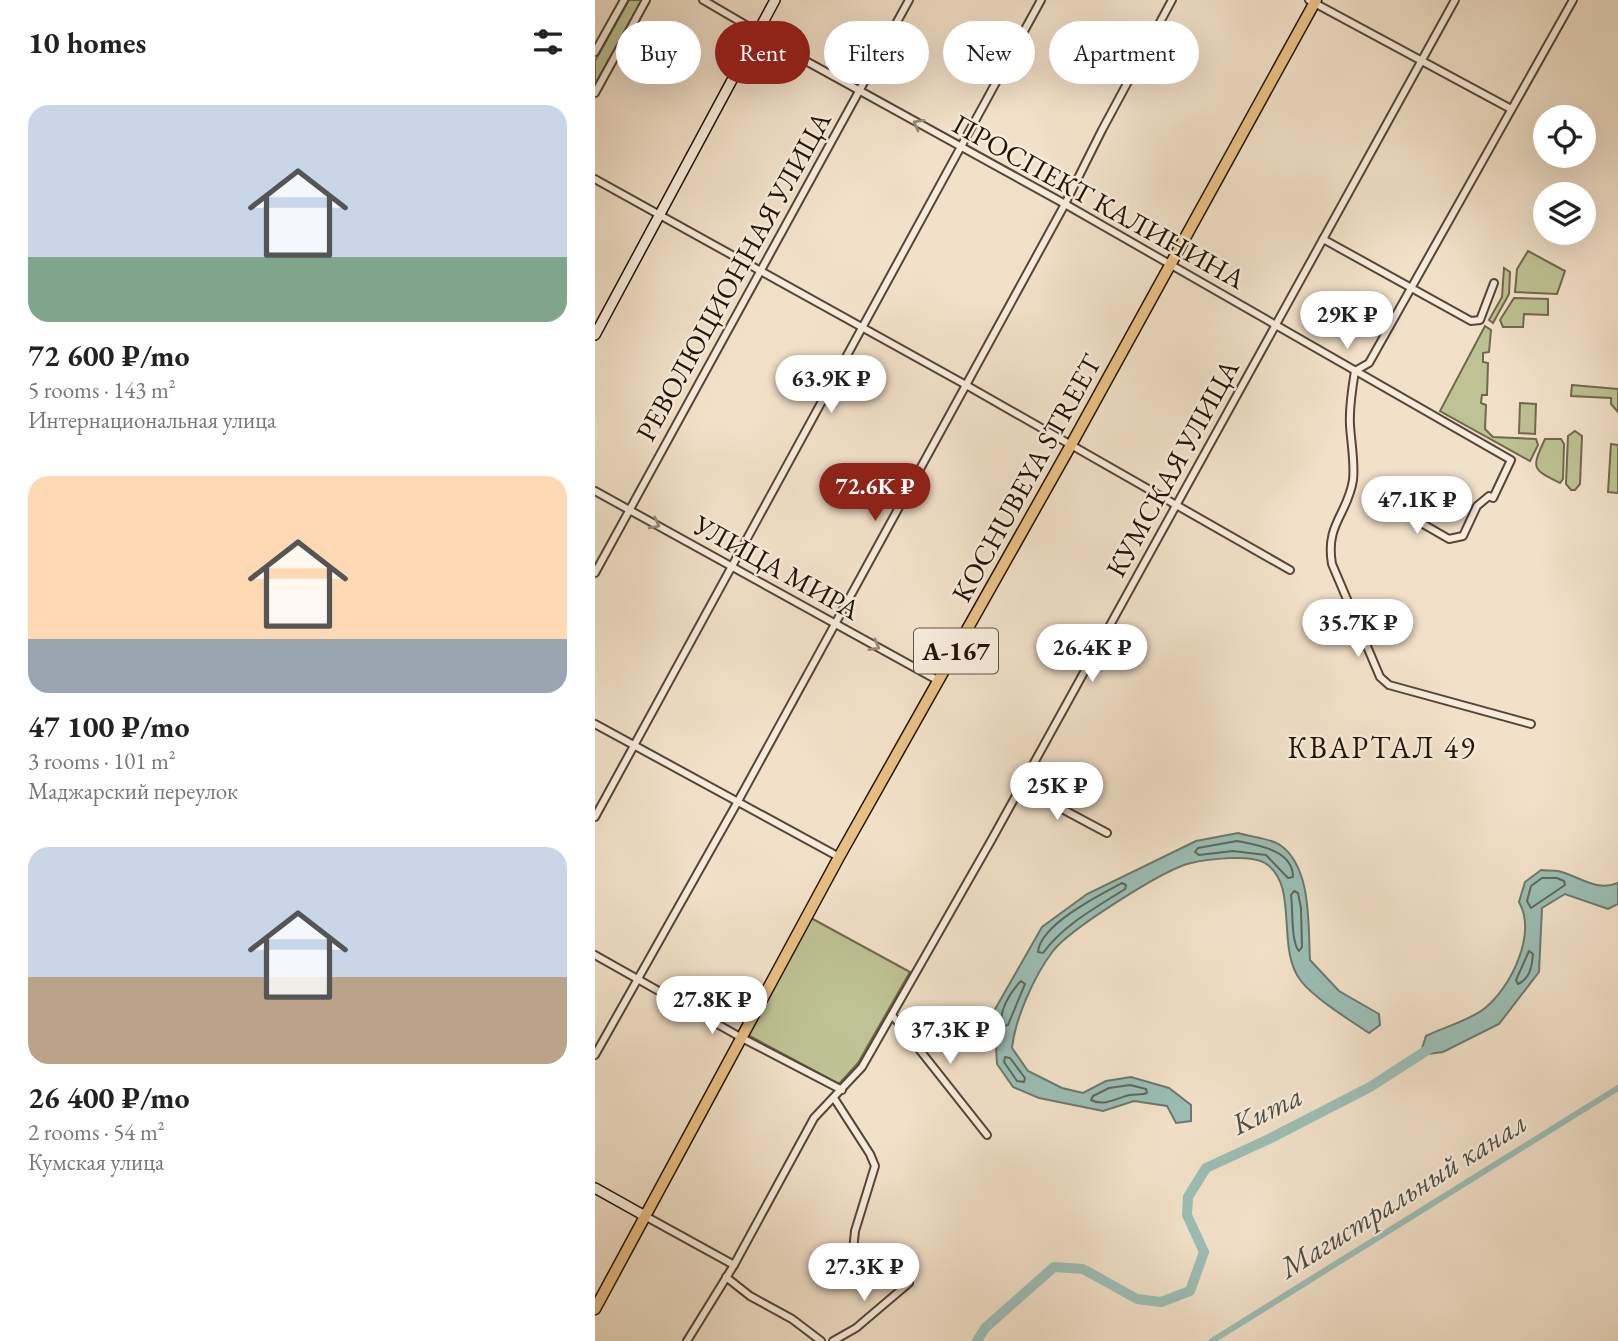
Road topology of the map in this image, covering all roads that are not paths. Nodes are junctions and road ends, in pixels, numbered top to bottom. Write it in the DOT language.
graph roads {
  1 [pos="624,0"];
  2 [pos="646,0"];
  3 [pos="703,0"];
  4 [pos="775,0"];
  5 [pos="909,0"];
  6 [pos="1041,0"];
  7 [pos="1172,0"];
  8 [pos="1455,0"];
  9 [pos="1573,0"];
  10 [pos="1313,1"];
  11 [pos="736,21"];
  12 [pos="764,21"];
  13 [pos="595,52"];
  14 [pos="1422,62"];
  15 [pos="810,64"];
  16 [pos="730,84"];
  17 [pos="858,91"];
  18 [pos="595,93"];
  19 [pos="1511,109"];
  20 [pos="962,147"];
  21 [pos="595,179"];
  22 [pos="1065,204"];
  23 [pos="660,216"];
  24 [pos="1323,239"];
  25 [pos="1170,264"];
  26 [pos="760,271"];
  27 [pos="1494,283"];
  28 [pos="1410,288"];
  29 [pos="1276,325"];
  30 [pos="863,328"];
  31 [pos="595,335"];
  32 [pos="1355,371"];
  33 [pos="966,385"];
  34 [pos="1071,445"];
  35 [pos="595,491"];
  36 [pos="1375,497"];
  37 [pos="1176,503"];
  38 [pos="629,511"];
  39 [pos="732,566"];
  40 [pos="1290,570"];
  41 [pos="595,573"];
  42 [pos="836,623"];
  43 [pos="939,681"];
  44 [pos="595,724"];
  45 [pos="1531,724"];
  46 [pos="634,746"];
  47 [pos="1021,787"];
  48 [pos="737,803"];
  49 [pos="595,817"];
  50 [pos="1107,833"];
  51 [pos="839,857"];
  52 [pos="595,955"];
  53 [pos="637,978"];
  54 [pos="892,1014"];
  55 [pos="742,1038"];
  56 [pos="595,1055"];
  57 [pos="842,1090"];
  58 [pos="834,1098"];
  59 [pos="987,1135"];
  60 [pos="595,1188"];
  61 [pos="645,1216"];
  62 [pos="852,1261"];
  63 [pos="734,1265"];
  64 [pos="726,1277"];
  65 [pos="909,1283"];
  66 [pos="596,1307"];
  67 [pos="595,1316"];
  68 [pos="687,1341"];
  69 [pos="821,1341"];
  70 [pos="833,1341"];
  1 -- 13 [label="street"];
  2 -- 18 [label="street"];
  3 -- 11 [label="street, ПРОСПЕКТ КАЛИНИНА"];
  4 -- 12 [label="street"];
  5 -- 17 [label="street, РЕВОЛЮЦИОННАЯ УЛИЦА"];
  6 -- 20 [label="street"];
  7 -- 22 [label="street"];
  8 -- 14 [label="street, КУМСКАЯ УЛИЦА"];
  9 -- 19 [label="street"];
  10 -- 14 [label="street"];
  10 -- 25 [label="main road, KOCHUBEYA STREET / А-167"];
  14 -- 19 [label="street"];
  14 -- 24 [label="street, КУМСКАЯ УЛИЦА"];
  15 -- 17 [label="street, ПРОСПЕКТ КАЛИНИНА"];
  16 -- 23 [label="street"];
  20 -- 17 [label="street, ПРОСПЕКТ КАЛИНИНА, one-way"];
  17 -- 26 [label="street, РЕВОЛЮЦИОННАЯ УЛИЦА"];
  19 -- 28 [label="street"];
  20 -- 22 [label="street, ПРОСПЕКТ КАЛИНИНА"];
  20 -- 30 [label="street"];
  21 -- 23 [label="street"];
  22 -- 25 [label="street, ПРОСПЕКТ КАЛИНИНА"];
  22 -- 33 [label="street"];
  23 -- 26 [label="street"];
  23 -- 31 [label="street"];
  24 -- 28 [label="street"];
  24 -- 29 [label="street, КУМСКАЯ УЛИЦА"];
  25 -- 29 [label="street, ПРОСПЕКТ КАЛИНИНА"];
  25 -- 34 [label="main road, KOCHUBEYA STREET / А-167"];
  26 -- 30 [label="street"];
  26 -- 38 [label="street, РЕВОЛЮЦИОННАЯ УЛИЦА"];
  27 -- 28 [label="street"];
  28 -- 32 [label="street"];
  29 -- 32 [label="street, ПРОСПЕКТ КАЛИНИНА"];
  29 -- 37 [label="street, КУМСКАЯ УЛИЦА"];
  30 -- 33 [label="street"];
  30 -- 39 [label="street"];
  32 -- 36 [label="street, ПРОСПЕКТ КАЛИНИНА"];
  32 -- 45 [label="street"];
  33 -- 34 [label="street"];
  33 -- 42 [label="street"];
  34 -- 37 [label="street"];
  34 -- 43 [label="main road, KOCHUBEYA STREET / А-167"];
  35 -- 38 [label="street, УЛИЦА МИРА"];
  37 -- 40 [label="street"];
  37 -- 47 [label="street, КУМСКАЯ УЛИЦА"];
  38 -- 39 [label="street, УЛИЦА МИРА, one-way"];
  38 -- 41 [label="street, РЕВОЛЮЦИОННАЯ УЛИЦА"];
  39 -- 42 [label="street, УЛИЦА МИРА"];
  39 -- 46 [label="street"];
  42 -- 43 [label="street, УЛИЦА МИРА, one-way"];
  42 -- 48 [label="street"];
  43 -- 51 [label="main road, KOCHUBEYA STREET / А-167"];
  44 -- 46 [label="street"];
  46 -- 48 [label="street"];
  46 -- 49 [label="street"];
  47 -- 50 [label="street"];
  47 -- 54 [label="street, КУМСКАЯ УЛИЦА"];
  48 -- 51 [label="street"];
  48 -- 53 [label="street"];
  51 -- 55 [label="main road, KOCHUBEYA STREET / А-167"];
  52 -- 53 [label="street"];
  53 -- 55 [label="street"];
  53 -- 56 [label="street"];
  54 -- 57 [label="street, КУМСКАЯ УЛИЦА"];
  54 -- 59 [label="street"];
  55 -- 57 [label="street"];
  55 -- 61 [label="main road, KOCHUBEYA STREET / А-167"];
  57 -- 58 [label="street, КУМСКАЯ УЛИЦА"];
  58 -- 62 [label="street"];
  58 -- 63 [label="street, КУМСКАЯ УЛИЦА"];
  60 -- 61 [label="street"];
  61 -- 63 [label="street"];
  61 -- 66 [label="main road, KOCHUBEYA STREET / А-167"];
  63 -- 64 [label="street, КУМСКАЯ УЛИЦА"];
  64 -- 68 [label="street, КУМСКАЯ УЛИЦА"];
  64 -- 69 [label="street"];
  65 -- 70 [label="street"];
  66 -- 67 [label="main road, А-167"];
}
